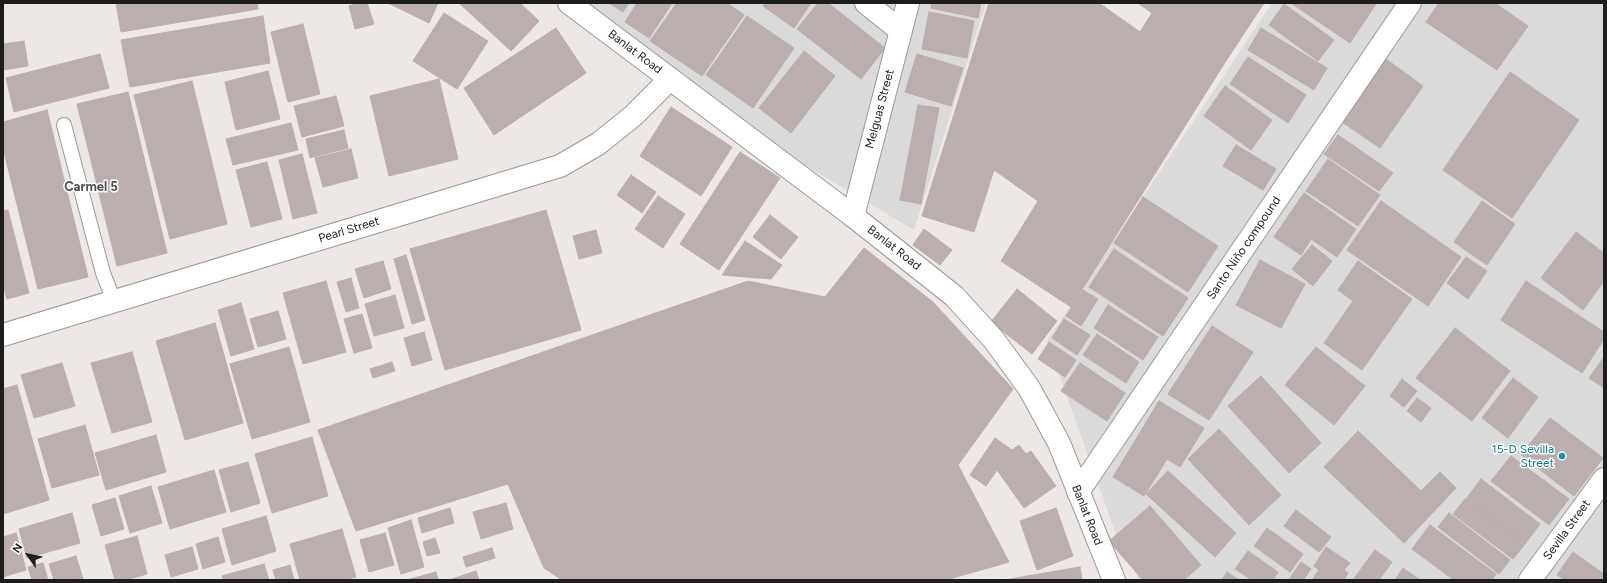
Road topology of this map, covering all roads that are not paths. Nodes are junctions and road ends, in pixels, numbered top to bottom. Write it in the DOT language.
graph roads {
  1 [pos="569,3"];
  2 [pos="866,3"];
  3 [pos="908,3"];
  4 [pos="1410,3"];
  5 [pos="901,31"];
  6 [pos="670,79"];
  7 [pos="64,125"];
  8 [pos="853,216"];
  9 [pos="114,301"];
  10 [pos="3,335"];
  11 [pos="1604,479"];
  12 [pos="1078,492"];
  13 [pos="1114,580"];
  14 [pos="1530,580"];
  1 -- 6 [label="street, Banlat Road"];
  2 -- 5 [label="street"];
  3 -- 5 [label="street, Melguas Street"];
  4 -- 12 [label="street, Santo Niño compound"];
  5 -- 8 [label="street, Melguas Street"];
  6 -- 8 [label="street, Banlat Road"];
  6 -- 9 [label="street, Pearl Street"];
  7 -- 9 [label="lane"];
  8 -- 12 [label="street, Banlat Road"];
  9 -- 10 [label="street, Pearl Street"];
  11 -- 14 [label="street, Sevilla Street"];
  12 -- 13 [label="street, Banlat Road"];
}
